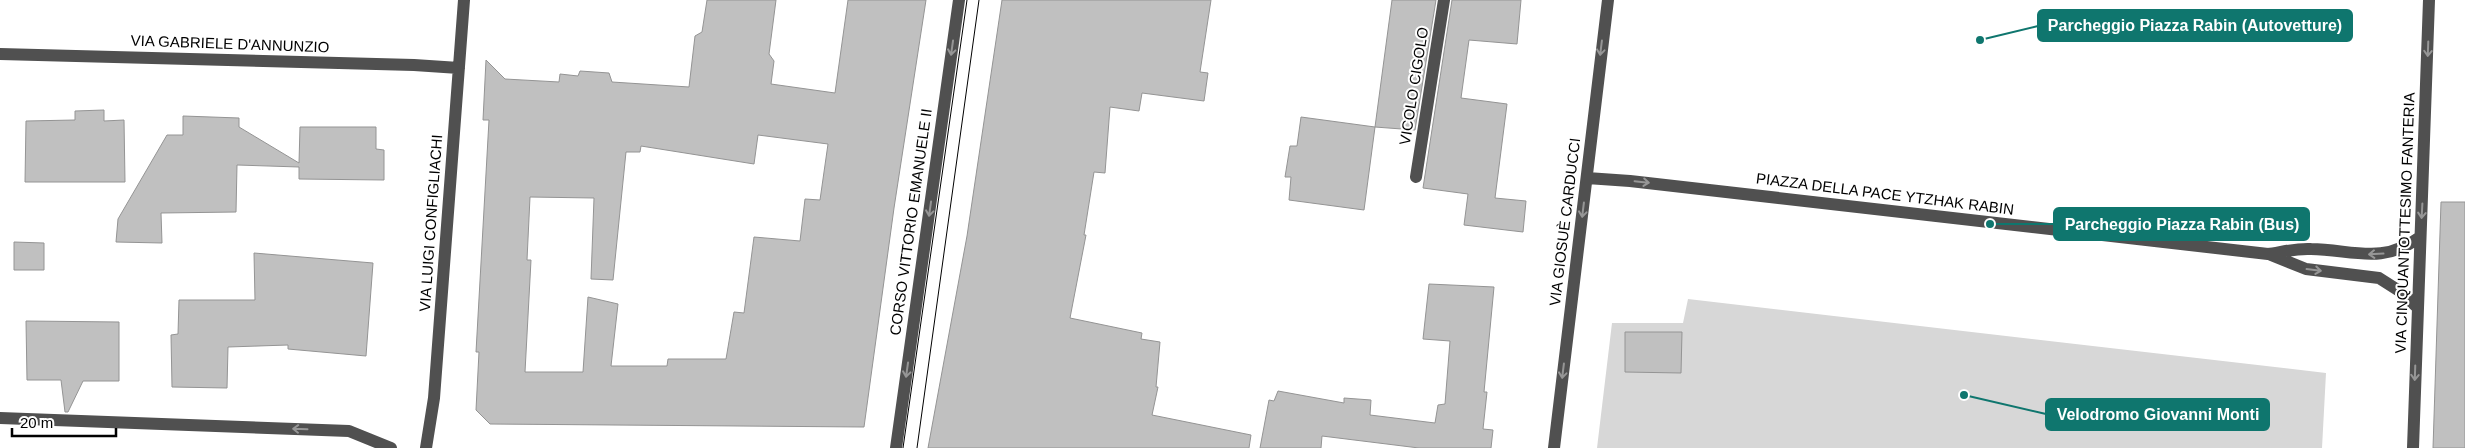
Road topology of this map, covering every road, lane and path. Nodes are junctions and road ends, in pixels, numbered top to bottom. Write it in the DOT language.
graph roads {
  1 [pos="464,0"];
  2 [pos="959,0"];
  3 [pos="1444,0"];
  4 [pos="1608,0"];
  5 [pos="2429,0"];
  6 [pos="0,54"];
  7 [pos="459,68"];
  8 [pos="1416,178"];
  9 [pos="1587,178"];
  10 [pos="2420,237"];
  11 [pos="2268,254"];
  12 [pos="2417,307"];
  13 [pos="0,418"];
  14 [pos="391,448"];
  15 [pos="426,448"];
  16 [pos="896,448"];
  17 [pos="1554,448"];
  18 [pos="2413,448"];
  1 -- 7 [label="street, VIA LUIGI CONFIGLIACHI"];
  2 -- 16 [label="street, CORSO VITTORIO EMANUELE II, one-way"];
  3 -- 8 [label="street, VICOLO CIGOLO"];
  4 -- 9 [label="street, VIA GIOSUÈ CARDUCCI, one-way"];
  5 -- 10 [label="street, VIA CINQUANTOTTESIMO FANTERIA, one-way"];
  6 -- 7 [label="street, VIA GABRIELE D'ANNUNZIO"];
  7 -- 15 [label="street, VIA LUIGI CONFIGLIACHI"];
  9 -- 11 [label="street, PIAZZA DELLA PACE YTZHAK RABIN, one-way"];
  9 -- 17 [label="street, VIA GIOSUÈ CARDUCCI, one-way"];
  10 -- 11 [label="street, PIAZZA DELLA PACE YTZHAK RABIN, one-way"];
  10 -- 12 [label="street, VIA CINQUANTOTTESIMO FANTERIA"];
  11 -- 12 [label="street, PIAZZA DELLA PACE YTZHAK RABIN, one-way"];
  12 -- 18 [label="street, VIA CINQUANTOTTESIMO FANTERIA, one-way"];
  14 -- 13 [label="street, one-way"];
}
